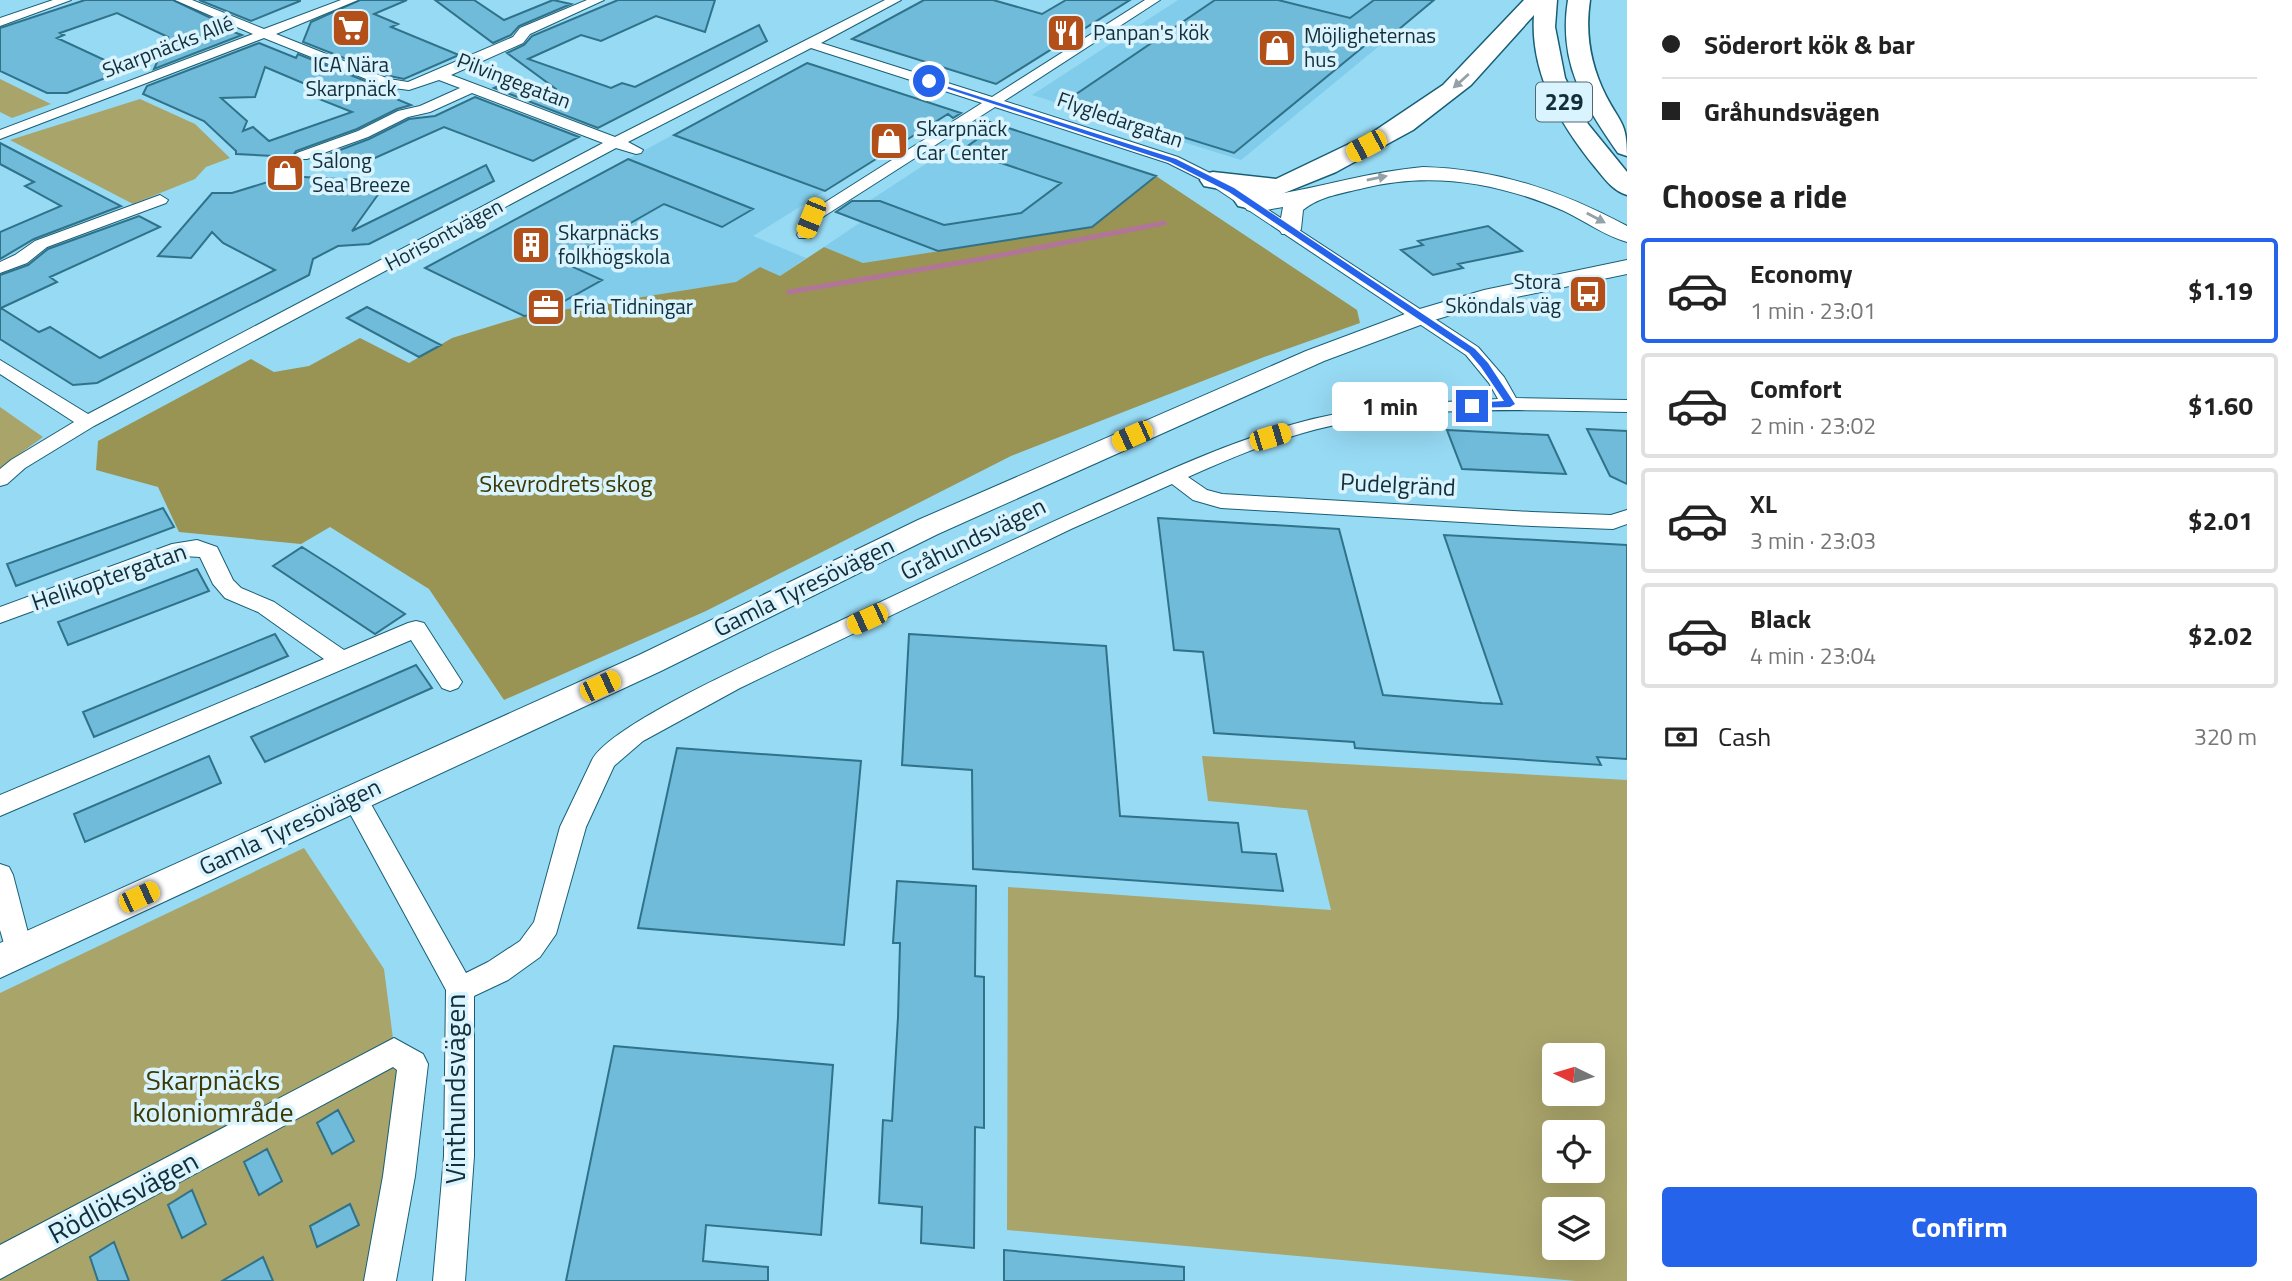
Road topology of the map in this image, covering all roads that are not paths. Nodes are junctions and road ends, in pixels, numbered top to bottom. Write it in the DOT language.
graph roads {
  1 [pos="65,0"];
  2 [pos="181,0"];
  3 [pos="352,0"];
  4 [pos="598,0"];
  5 [pos="895,0"];
  6 [pos="1154,0"];
  7 [pos="1536,0"];
  8 [pos="1546,0"];
  9 [pos="1579,0"];
  10 [pos="42,3"];
  11 [pos="0,22"];
  12 [pos="265,32"];
  13 [pos="812,44"];
  14 [pos="1575,44"];
  15 [pos="439,75"];
  16 [pos="473,87"];
  17 [pos="1619,93"];
  18 [pos="993,101"];
  19 [pos="975,112"];
  20 [pos="0,135"];
  21 [pos="616,142"];
  22 [pos="1627,148"];
  23 [pos="636,150"];
  24 [pos="302,156"];
  25 [pos="1213,180"];
  26 [pos="1278,187"];
  27 [pos="1627,187"];
  28 [pos="1311,195"];
  29 [pos="160,200"];
  30 [pos="1251,203"];
  31 [pos="1290,229"];
  32 [pos="805,234"];
  33 [pos="1626,234"];
  34 [pos="1627,267"];
  35 [pos="0,268"];
  36 [pos="1422,316"];
  37 [pos="0,366"];
  38 [pos="1510,404"];
  39 [pos="1627,406"];
  40 [pos="87,422"];
  41 [pos="1173,475"];
  42 [pos="0,480"];
  43 [pos="1627,517"];
  44 [pos="0,615"];
  45 [pos="343,661"];
  46 [pos="450,682"];
  47 [pos="354,797"];
  48 [pos="0,806"];
  49 [pos="0,875"];
  50 [pos="10,957"];
  51 [pos="460,989"];
  52 [pos="0,1263"];
  53 [pos="380,1281"];
  54 [pos="449,1281"];
  1 -- 10 [label="street"];
  2 -- 12 [label="street, Pilvingegatan"];
  3 -- 12 [label="street, Skarpnäcks Allé"];
  4 -- 15 [label="street"];
  5 -- 13 [label="street, Horisontvägen"];
  6 -- 18 [label="street"];
  7 -- 26 [label="highway, one-way"];
  8 -- 27 [label="highway, 229"];
  9 -- 14 [label="highway, 229"];
  10 -- 11 [label="street"];
  12 -- 15 [label="street, Pilvingegatan"];
  12 -- 20 [label="street, Skarpnäcks Allé"];
  13 -- 18 [label="street, Flygledargatan"];
  13 -- 21 [label="street, Horisontvägen"];
  14 -- 17 [label="highway"];
  14 -- 22 [label="highway, 229"];
  15 -- 16 [label="street, Pilvingegatan"];
  16 -- 21 [label="street, Pilvingegatan"];
  16 -- 24 [label="street"];
  18 -- 19 [label="street"];
  18 -- 25 [label="street, Flygledargatan"];
  19 -- 32 [label="street"];
  21 -- 23 [label="street, Pilvingegatan"];
  21 -- 40 [label="street, Horisontvägen"];
  25 -- 26 [label="highway"];
  25 -- 30 [label="street, Flygledargatan"];
  26 -- 30 [label="highway"];
  28 -- 30 [label="street"];
  28 -- 31 [label="street"];
  28 -- 33 [label="street, one-way"];
  29 -- 35 [label="street"];
  30 -- 31 [label="street, Flygledargatan"];
  31 -- 36 [label="street, Flygledargatan"];
  34 -- 36 [label="street, Gamla Tyresövägen"];
  36 -- 38 [label="street, Flygledargatan"];
  36 -- 47 [label="street, Gamla Tyresövägen"];
  37 -- 40 [label="street"];
  38 -- 39 [label="street, Gråhundsvägen"];
  38 -- 41 [label="street, Gråhundsvägen"];
  40 -- 42 [label="street, Horisontvägen"];
  41 -- 43 [label="street, Pudelgränd"];
  41 -- 51 [label="street, Gråhundsvägen"];
  44 -- 45 [label="street, Helikoptergatan"];
  45 -- 46 [label="street"];
  45 -- 48 [label="street"];
  47 -- 50 [label="street, Gamla Tyresövägen"];
  47 -- 51 [label="street, Vinthundsvägen"];
  49 -- 50 [label="street"];
  51 -- 54 [label="street, Vinthundsvägen"];
  52 -- 53 [label="street, Rödlöksvägen"];
}
